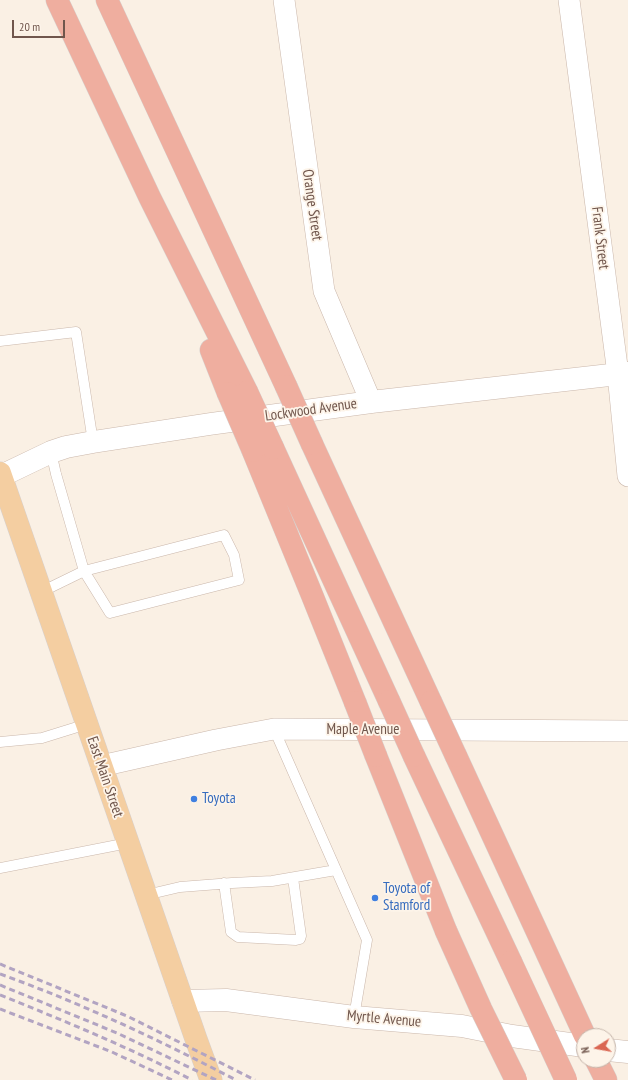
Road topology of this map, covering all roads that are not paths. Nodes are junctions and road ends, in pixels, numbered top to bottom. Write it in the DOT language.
graph roads {
  1 [pos="57,0"];
  2 [pos="107,0"];
  3 [pos="284,0"];
  4 [pos="569,0"];
  5 [pos="0,341"];
  6 [pos="623,373"];
  7 [pos="371,402"];
  8 [pos="93,442"];
  9 [pos="263,450"];
  10 [pos="51,452"];
  11 [pos="0,475"];
  12 [pos="628,476"];
  13 [pos="84,571"];
  14 [pos="41,592"];
  15 [pos="87,724"];
  16 [pos="274,729"];
  17 [pos="628,731"];
  18 [pos="0,742"];
  19 [pos="102,766"];
  20 [pos="128,843"];
  21 [pos="0,868"];
  22 [pos="336,870"];
  23 [pos="292,878"];
  24 [pos="224,883"];
  25 [pos="146,895"];
  26 [pos="183,1001"];
  27 [pos="354,1017"];
  28 [pos="581,1028"];
  29 [pos="576,1045"];
  30 [pos="616,1051"];
  31 [pos="628,1052"];
  32 [pos="600,1068"];
  33 [pos="211,1080"];
  34 [pos="516,1080"];
  35 [pos="566,1080"];
  36 [pos="606,1080"];
  1 -- 9 [label="highway, bridge"];
  2 -- 28 [label="highway, bridge"];
  3 -- 7 [label="street, Orange Street"];
  4 -- 6 [label="street, Frank Street"];
  5 -- 8 [label="lane"];
  6 -- 7 [label="street, Lockwood Avenue"];
  6 -- 12 [label="street, Frank Street"];
  7 -- 8 [label="street, Lockwood Avenue"];
  8 -- 10 [label="street, Lockwood Avenue"];
  9 -- 34 [label="highway, bridge"];
  9 -- 35 [label="highway, bridge"];
  10 -- 11 [label="street, Lockwood Avenue"];
  10 -- 13 [label="lane"];
  11 -- 14 [label="main road, East Main Street"];
  13 -- 13 [label="lane"];
  13 -- 14 [label="lane"];
  14 -- 15 [label="main road, East Main Street"];
  15 -- 18 [label="lane"];
  15 -- 19 [label="main road, East Main Street"];
  16 -- 17 [label="street, Maple Avenue"];
  16 -- 19 [label="street, Maple Avenue"];
  16 -- 22 [label="lane"];
  19 -- 20 [label="main road, East Main Street"];
  20 -- 21 [label="lane"];
  20 -- 25 [label="main road, East Main Street"];
  22 -- 23 [label="lane"];
  22 -- 27 [label="lane"];
  23 -- 24 [label="lane"];
  23 -- 24 [label="lane"];
  24 -- 25 [label="lane"];
  25 -- 26 [label="main road, East Main Street"];
  26 -- 27 [label="street, Myrtle Avenue"];
  26 -- 33 [label="main road, East Main Street"];
  27 -- 29 [label="street, Myrtle Avenue"];
  30 -- 31 [label="street"];
  32 -- 36 [label="highway"];
}
